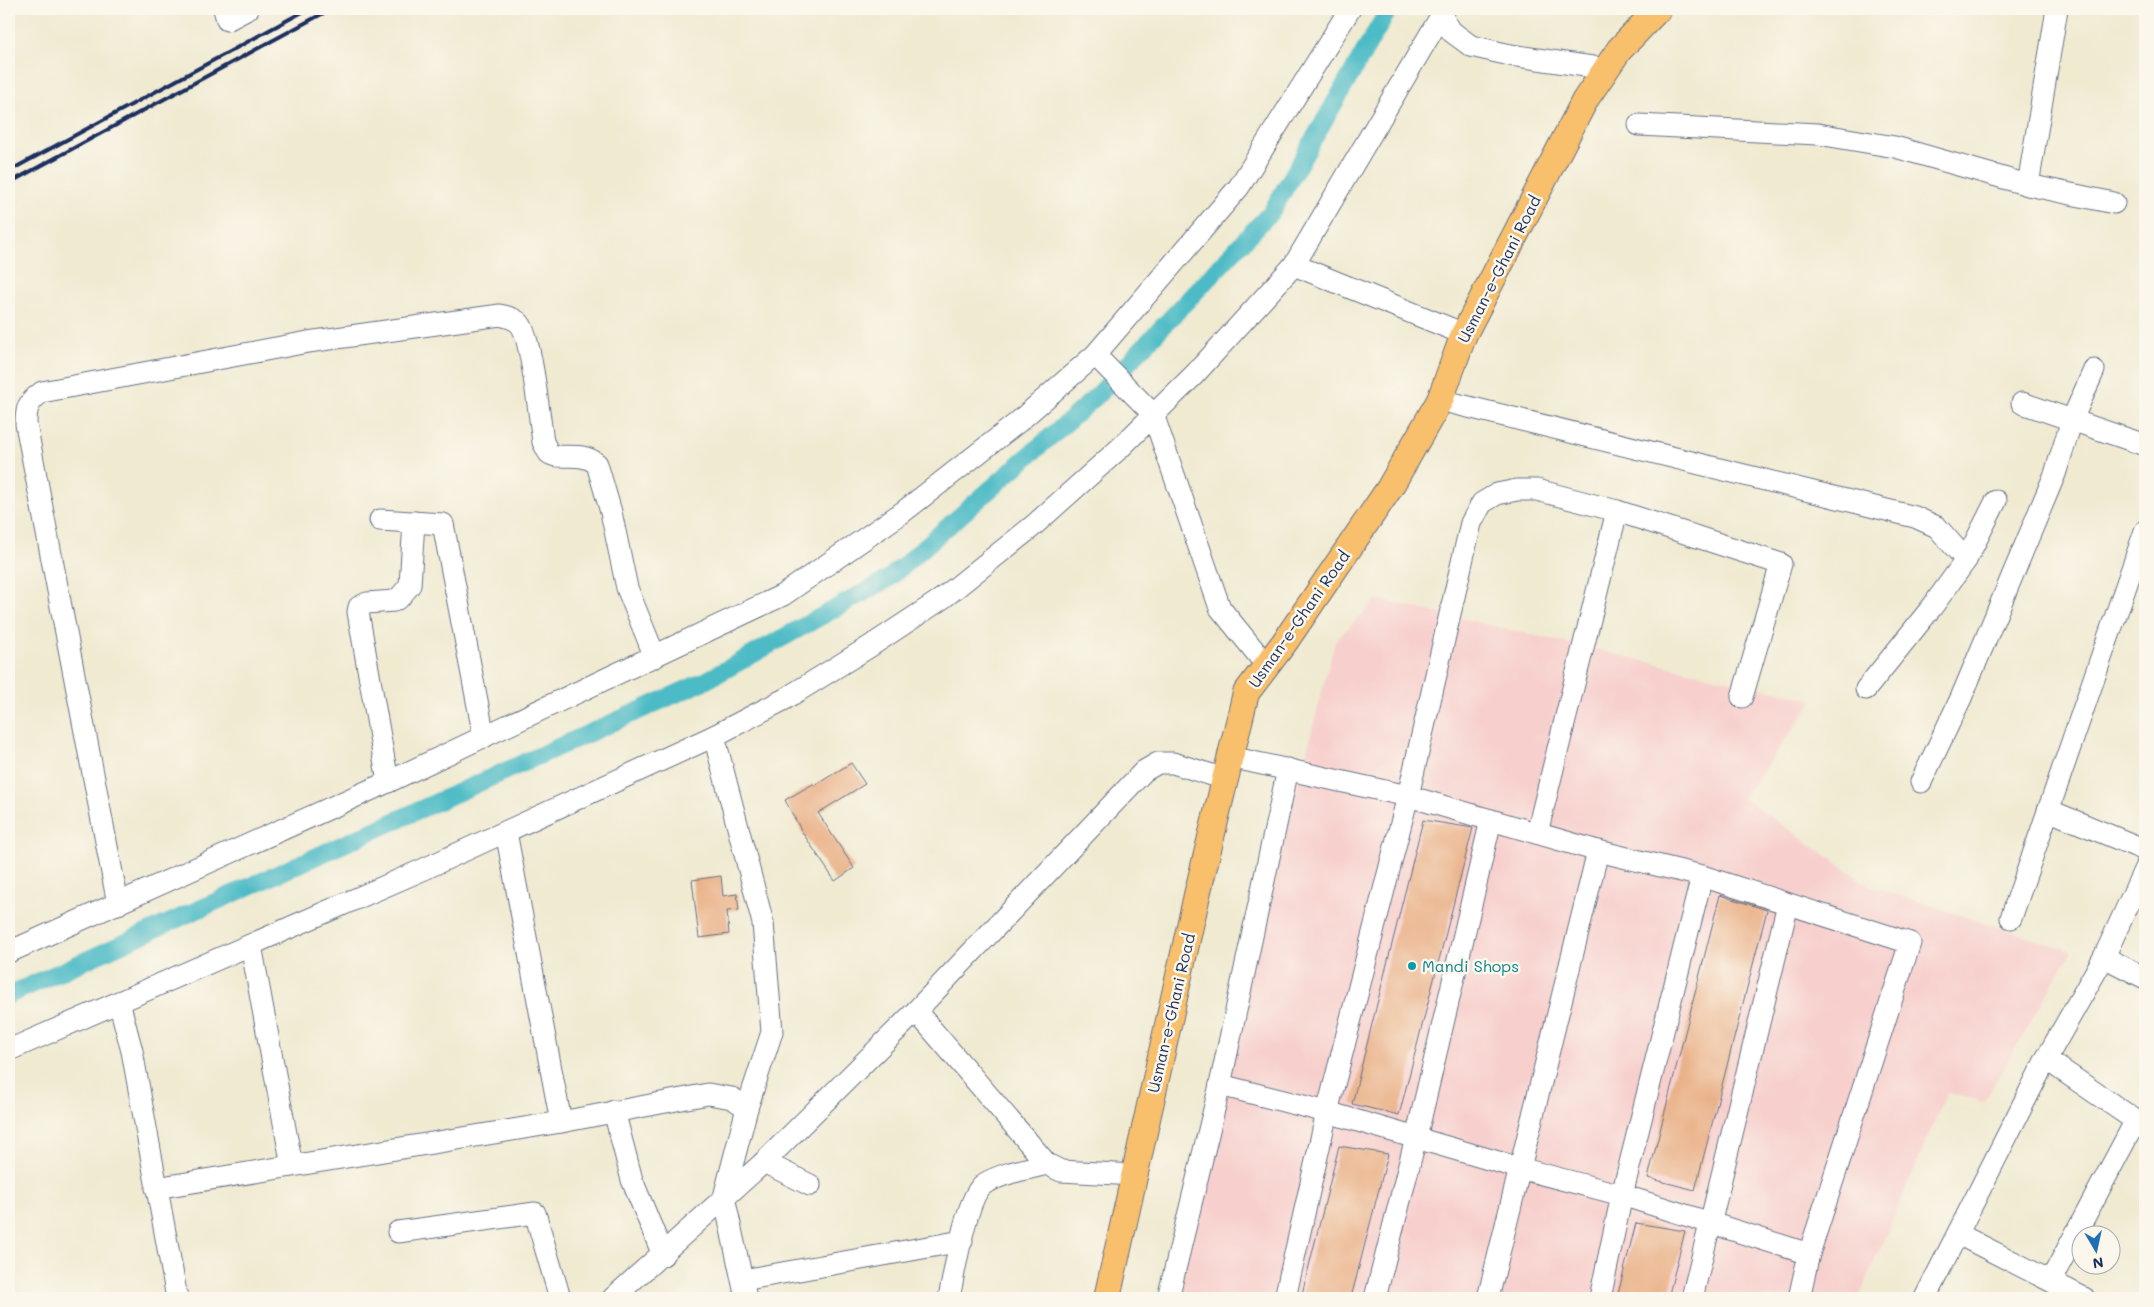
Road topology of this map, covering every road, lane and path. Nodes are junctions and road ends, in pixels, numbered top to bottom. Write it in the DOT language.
graph roads {
  1 [pos="224,9"];
  2 [pos="248,9"];
  3 [pos="1350,9"];
  4 [pos="1658,9"];
  5 [pos="2057,9"];
  6 [pos="1443,12"];
  7 [pos="1606,69"];
  8 [pos="1639,125"];
  9 [pos="2028,185"];
  10 [pos="2114,203"];
  11 [pos="1294,265"];
  12 [pos="1464,334"];
  13 [pos="1098,358"];
  14 [pos="2094,370"];
  15 [pos="1440,400"];
  16 [pos="2022,402"];
  17 [pos="1153,414"];
  18 [pos="2072,420"];
  19 [pos="2145,445"];
  20 [pos="1996,501"];
  21 [pos="1617,512"];
  22 [pos="380,520"];
  23 [pos="414,522"];
  24 [pos="2145,531"];
  25 [pos="1966,560"];
  26 [pos="654,657"];
  27 [pos="1267,666"];
  28 [pos="1866,689"];
  29 [pos="1742,698"];
  30 [pos="714,736"];
  31 [pos="484,737"];
  32 [pos="1228,768"];
  33 [pos="1288,769"];
  34 [pos="388,782"];
  35 [pos="1921,782"];
  36 [pos="1408,796"];
  37 [pos="2048,810"];
  38 [pos="1491,820"];
  39 [pos="506,832"];
  40 [pos="1537,833"];
  41 [pos="2145,850"];
  42 [pos="1598,851"];
  43 [pos="2145,868"];
  44 [pos="1702,876"];
  45 [pos="118,904"];
  46 [pos="1788,904"];
  47 [pos="2011,918"];
  48 [pos="251,945"];
  49 [pos="9,952"];
  50 [pos="2104,957"];
  51 [pos="2145,978"];
  52 [pos="119,1002"];
  53 [pos="916,1011"];
  54 [pos="9,1050"];
  55 [pos="2046,1059"];
  56 [pos="1220,1085"];
  57 [pos="748,1108"];
  58 [pos="614,1111"];
  59 [pos="1327,1112"];
  60 [pos="561,1122"];
  61 [pos="2140,1124"];
  62 [pos="1416,1138"];
  63 [pos="764,1162"];
  64 [pos="1047,1164"];
  65 [pos="292,1166"];
  66 [pos="1519,1168"];
  67 [pos="1135,1175"];
  68 [pos="810,1186"];
  69 [pos="156,1188"];
  70 [pos="1622,1195"];
  71 [pos="724,1198"];
  72 [pos="1711,1224"];
  73 [pos="398,1232"];
  74 [pos="1958,1234"];
  75 [pos="962,1241"];
  76 [pos="1809,1254"];
  77 [pos="663,1255"];
  78 [pos="2051,1280"];
  79 [pos="745,1289"];
  80 [pos="177,1298"];
  81 [pos="560,1298"];
  82 [pos="613,1298"];
  83 [pos="949,1298"];
  84 [pos="1107,1298"];
  85 [pos="1168,1298"];
  86 [pos="1285,1298"];
  87 [pos="1375,1298"];
  88 [pos="1488,1298"];
  89 [pos="1600,1298"];
  90 [pos="1692,1298"];
  91 [pos="1799,1298"];
  92 [pos="1924,1298"];
  93 [pos="2084,1298"];
  1 -- 2 [label="street"];
  3 -- 13 [label="street"];
  4 -- 7 [label="main road, Usman-e-Ghani Road"];
  5 -- 9 [label="street"];
  6 -- 7 [label="street"];
  6 -- 11 [label="street"];
  7 -- 12 [label="main road, Usman-e-Ghani Road"];
  8 -- 9 [label="street"];
  9 -- 10 [label="street"];
  11 -- 12 [label="street"];
  11 -- 17 [label="street"];
  12 -- 15 [label="main road, Usman-e-Ghani Road"];
  13 -- 17 [label="street"];
  13 -- 26 [label="street"];
  14 -- 18 [label="street"];
  15 -- 25 [label="street"];
  15 -- 27 [label="main road, Usman-e-Ghani Road"];
  16 -- 18 [label="street"];
  17 -- 27 [label="street"];
  17 -- 30 [label="street"];
  18 -- 19 [label="street"];
  18 -- 35 [label="street"];
  20 -- 25 [label="street"];
  21 -- 29 [label="street"];
  21 -- 36 [label="street"];
  21 -- 40 [label="street"];
  22 -- 23 [label="street"];
  23 -- 31 [label="street"];
  23 -- 34 [label="street"];
  24 -- 37 [label="street"];
  25 -- 28 [label="street"];
  26 -- 31 [label="street"];
  26 -- 45 [label="street"];
  27 -- 32 [label="main road, Usman-e-Ghani Road"];
  30 -- 39 [label="street"];
  30 -- 57 [label="street"];
  31 -- 34 [label="street"];
  32 -- 33 [label="street"];
  32 -- 53 [label="street"];
  32 -- 67 [label="main road, Usman-e-Ghani Road"];
  33 -- 36 [label="street"];
  33 -- 56 [label="street"];
  34 -- 45 [label="street"];
  36 -- 38 [label="street"];
  36 -- 59 [label="street"];
  37 -- 41 [label="street"];
  37 -- 47 [label="street"];
  38 -- 40 [label="street"];
  38 -- 62 [label="street"];
  39 -- 48 [label="street"];
  39 -- 60 [label="street"];
  40 -- 42 [label="street"];
  42 -- 44 [label="street"];
  42 -- 66 [label="street"];
  43 -- 50 [label="street"];
  44 -- 46 [label="street"];
  44 -- 70 [label="street"];
  45 -- 49 [label="street"];
  46 -- 72 [label="street"];
  46 -- 76 [label="street"];
  48 -- 52 [label="street"];
  48 -- 65 [label="street"];
  50 -- 51 [label="street"];
  50 -- 55 [label="street"];
  52 -- 54 [label="street"];
  52 -- 69 [label="street"];
  53 -- 63 [label="street"];
  53 -- 64 [label="street"];
  55 -- 61 [label="street"];
  55 -- 74 [label="street"];
  56 -- 59 [label="street"];
  56 -- 85 [label="street"];
  57 -- 58 [label="street"];
  57 -- 71 [label="street"];
  58 -- 60 [label="street"];
  58 -- 77 [label="street"];
  59 -- 62 [label="street"];
  59 -- 86 [label="street"];
  60 -- 65 [label="street"];
  61 -- 78 [label="street"];
  62 -- 66 [label="street"];
  62 -- 87 [label="street"];
  63 -- 68 [label="street"];
  63 -- 71 [label="street"];
  64 -- 67 [label="street"];
  64 -- 75 [label="street"];
  65 -- 69 [label="street"];
  66 -- 70 [label="street"];
  66 -- 88 [label="street"];
  67 -- 84 [label="main road, Usman-e-Ghani Road"];
  69 -- 80 [label="street"];
  70 -- 72 [label="street"];
  70 -- 89 [label="street"];
  71 -- 77 [label="street"];
  71 -- 79 [label="street"];
  72 -- 76 [label="street"];
  72 -- 90 [label="street"];
  73 -- 81 [label="street"];
  74 -- 78 [label="street"];
  74 -- 92 [label="street"];
  75 -- 79 [label="street"];
  75 -- 83 [label="street"];
  76 -- 91 [label="street"];
  77 -- 82 [label="street"];
  78 -- 93 [label="street"];
}
